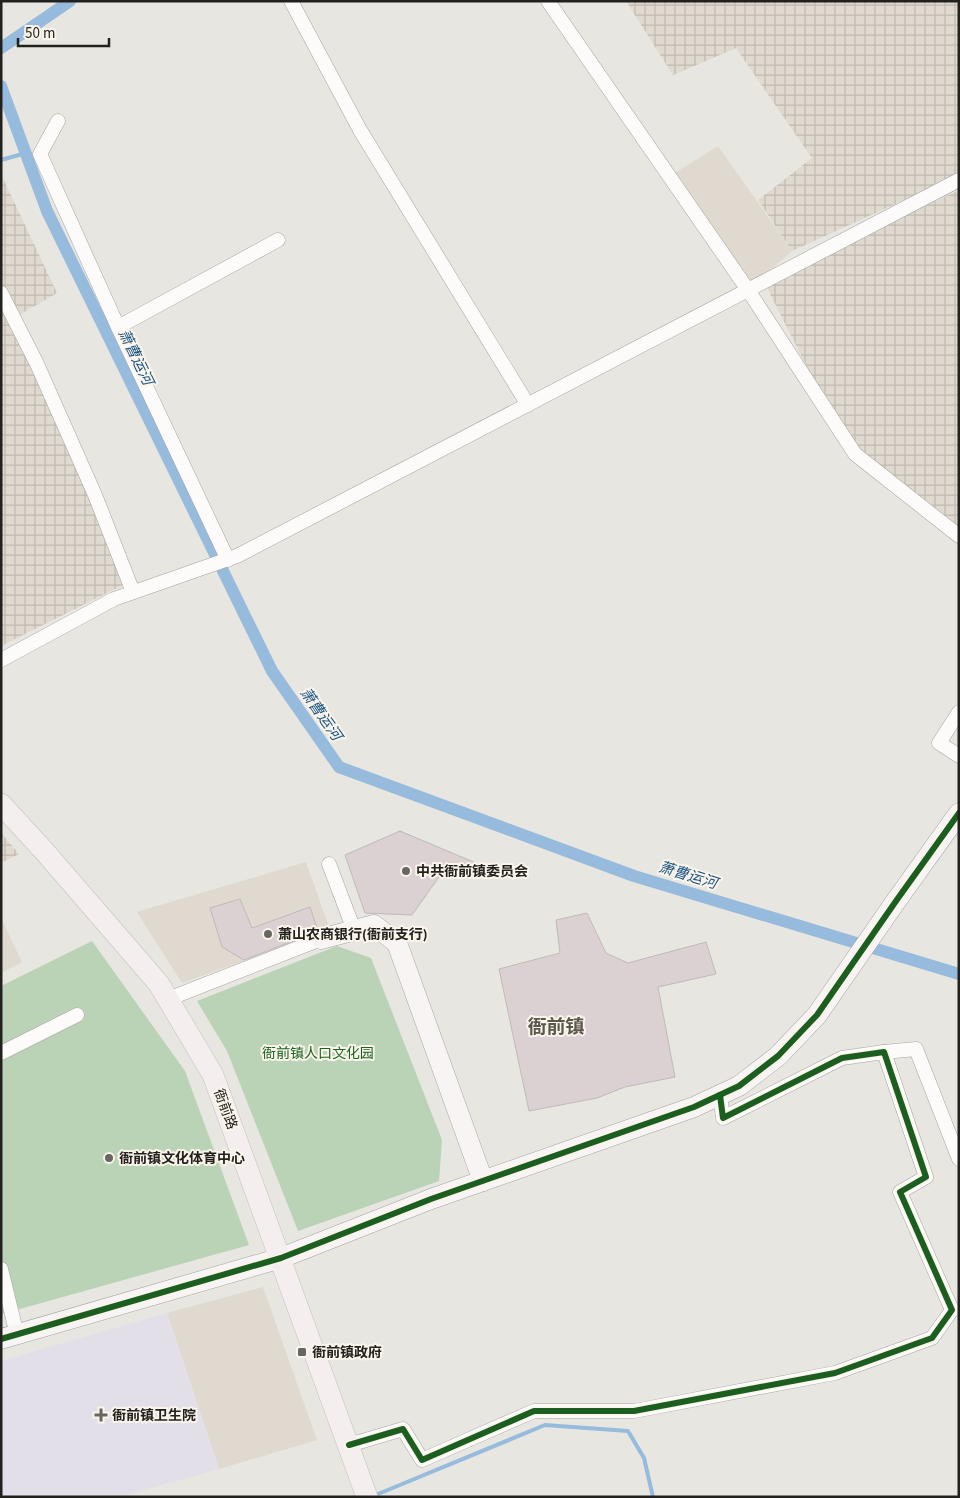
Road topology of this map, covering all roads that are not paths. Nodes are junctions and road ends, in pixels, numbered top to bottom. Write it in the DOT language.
graph roads {
  1 [pos="291,1"];
  2 [pos="548,1"];
  3 [pos="58,121"];
  4 [pos="959,180"];
  5 [pos="278,240"];
  6 [pos="748,290"];
  7 [pos="1,293"];
  8 [pos="118,327"];
  9 [pos="528,405"];
  10 [pos="959,536"];
  11 [pos="232,558"];
  12 [pos="133,592"];
  13 [pos="1,660"];
  14 [pos="959,712"];
  15 [pos="959,756"];
  16 [pos="1,804"];
  17 [pos="959,812"];
  18 [pos="329,864"];
  19 [pos="354,930"];
  20 [pos="321,939"];
  21 [pos="168,999"];
  22 [pos="77,1015"];
  23 [pos="884,1052"];
  24 [pos="1,1053"];
  25 [pos="720,1095"];
  26 [pos="959,1159"];
  27 [pos="483,1181"];
  28 [pos="281,1258"];
  29 [pos="1,1269"];
  30 [pos="9,1337"];
  31 [pos="349,1445"];
  32 [pos="367,1497"];
  1 -- 9 [label="street"];
  2 -- 6 [label="street"];
  3 -- 8 [label="street"];
  4 -- 6 [label="street"];
  5 -- 8 [label="street"];
  6 -- 9 [label="street"];
  6 -- 10 [label="street"];
  7 -- 12 [label="street"];
  8 -- 11 [label="street"];
  9 -- 11 [label="street"];
  11 -- 12 [label="street"];
  12 -- 13 [label="street"];
  14 -- 15 [label="street"];
  16 -- 21 [label="main road, 衙前路"];
  17 -- 25 [label="street"];
  18 -- 19 [label="street"];
  19 -- 20 [label="street"];
  19 -- 27 [label="street"];
  20 -- 21 [label="street"];
  21 -- 28 [label="main road, 衙前路"];
  22 -- 24 [label="street"];
  23 -- 25 [label="street"];
  23 -- 26 [label="street"];
  23 -- 31 [label="street"];
  25 -- 27 [label="street"];
  27 -- 28 [label="street"];
  28 -- 30 [label="street"];
  28 -- 31 [label="main road, 衙前路"];
  29 -- 30 [label="street"];
  31 -- 32 [label="main road, 衙前路"];
}
